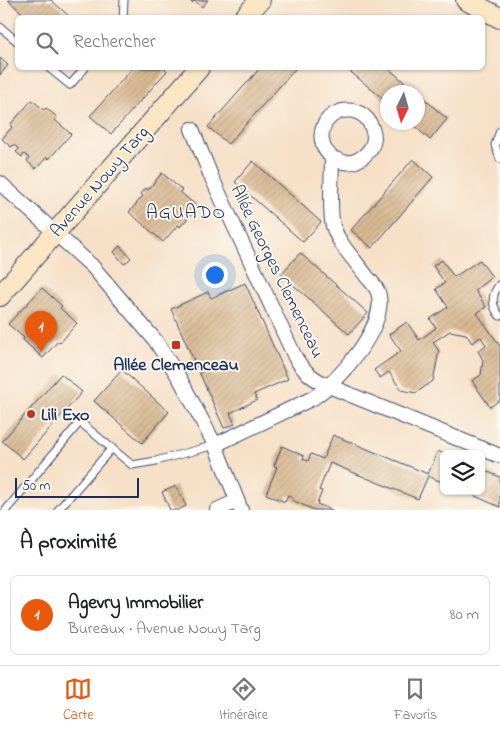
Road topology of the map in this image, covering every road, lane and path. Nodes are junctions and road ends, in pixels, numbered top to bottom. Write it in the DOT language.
graph roads {
  1 [pos="124,0"];
  2 [pos="260,0"];
  3 [pos="466,0"];
  4 [pos="122,15"];
  5 [pos="247,15"];
  6 [pos="500,18"];
  7 [pos="0,27"];
  8 [pos="15,40"];
  9 [pos="51,70"];
  10 [pos="83,70"];
  11 [pos="197,70"];
  12 [pos="192,129"];
  13 [pos="500,130"];
  14 [pos="332,158"];
  15 [pos="500,159"];
  16 [pos="0,184"];
  17 [pos="55,232"];
  18 [pos="500,284"];
  19 [pos="0,296"];
  20 [pos="500,316"];
  21 [pos="330,386"];
  22 [pos="215,445"];
  23 [pos="112,448"];
  24 [pos="500,456"];
  25 [pos="239,506"];
  26 [pos="6,510"];
  27 [pos="58,510"];
  28 [pos="217,510"];
  1 -- 4 [label="lane"];
  2 -- 5 [label="street"];
  3 -- 6 [label="street"];
  7 -- 8 [label="lane"];
  9 -- 10 [label="lane"];
  11 -- 17 [label="street, Avenue Nowy Targ"];
  12 -- 21 [label="street, Allée Georges Clemenceau"];
  13 -- 15 [label="lane"];
  14 -- 21 [label="street"];
  16 -- 17 [label="street"];
  17 -- 19 [label="street, Avenue Nowy Targ"];
  17 -- 22 [label="street"];
  18 -- 20 [label="lane"];
  21 -- 22 [label="street"];
  21 -- 24 [label="street, Allée Georges Clemenceau"];
  22 -- 23 [label="lane"];
  22 -- 25 [label="street"];
  23 -- 26 [label="lane"];
  23 -- 27 [label="lane"];
  25 -- 28 [label="street"];
}
